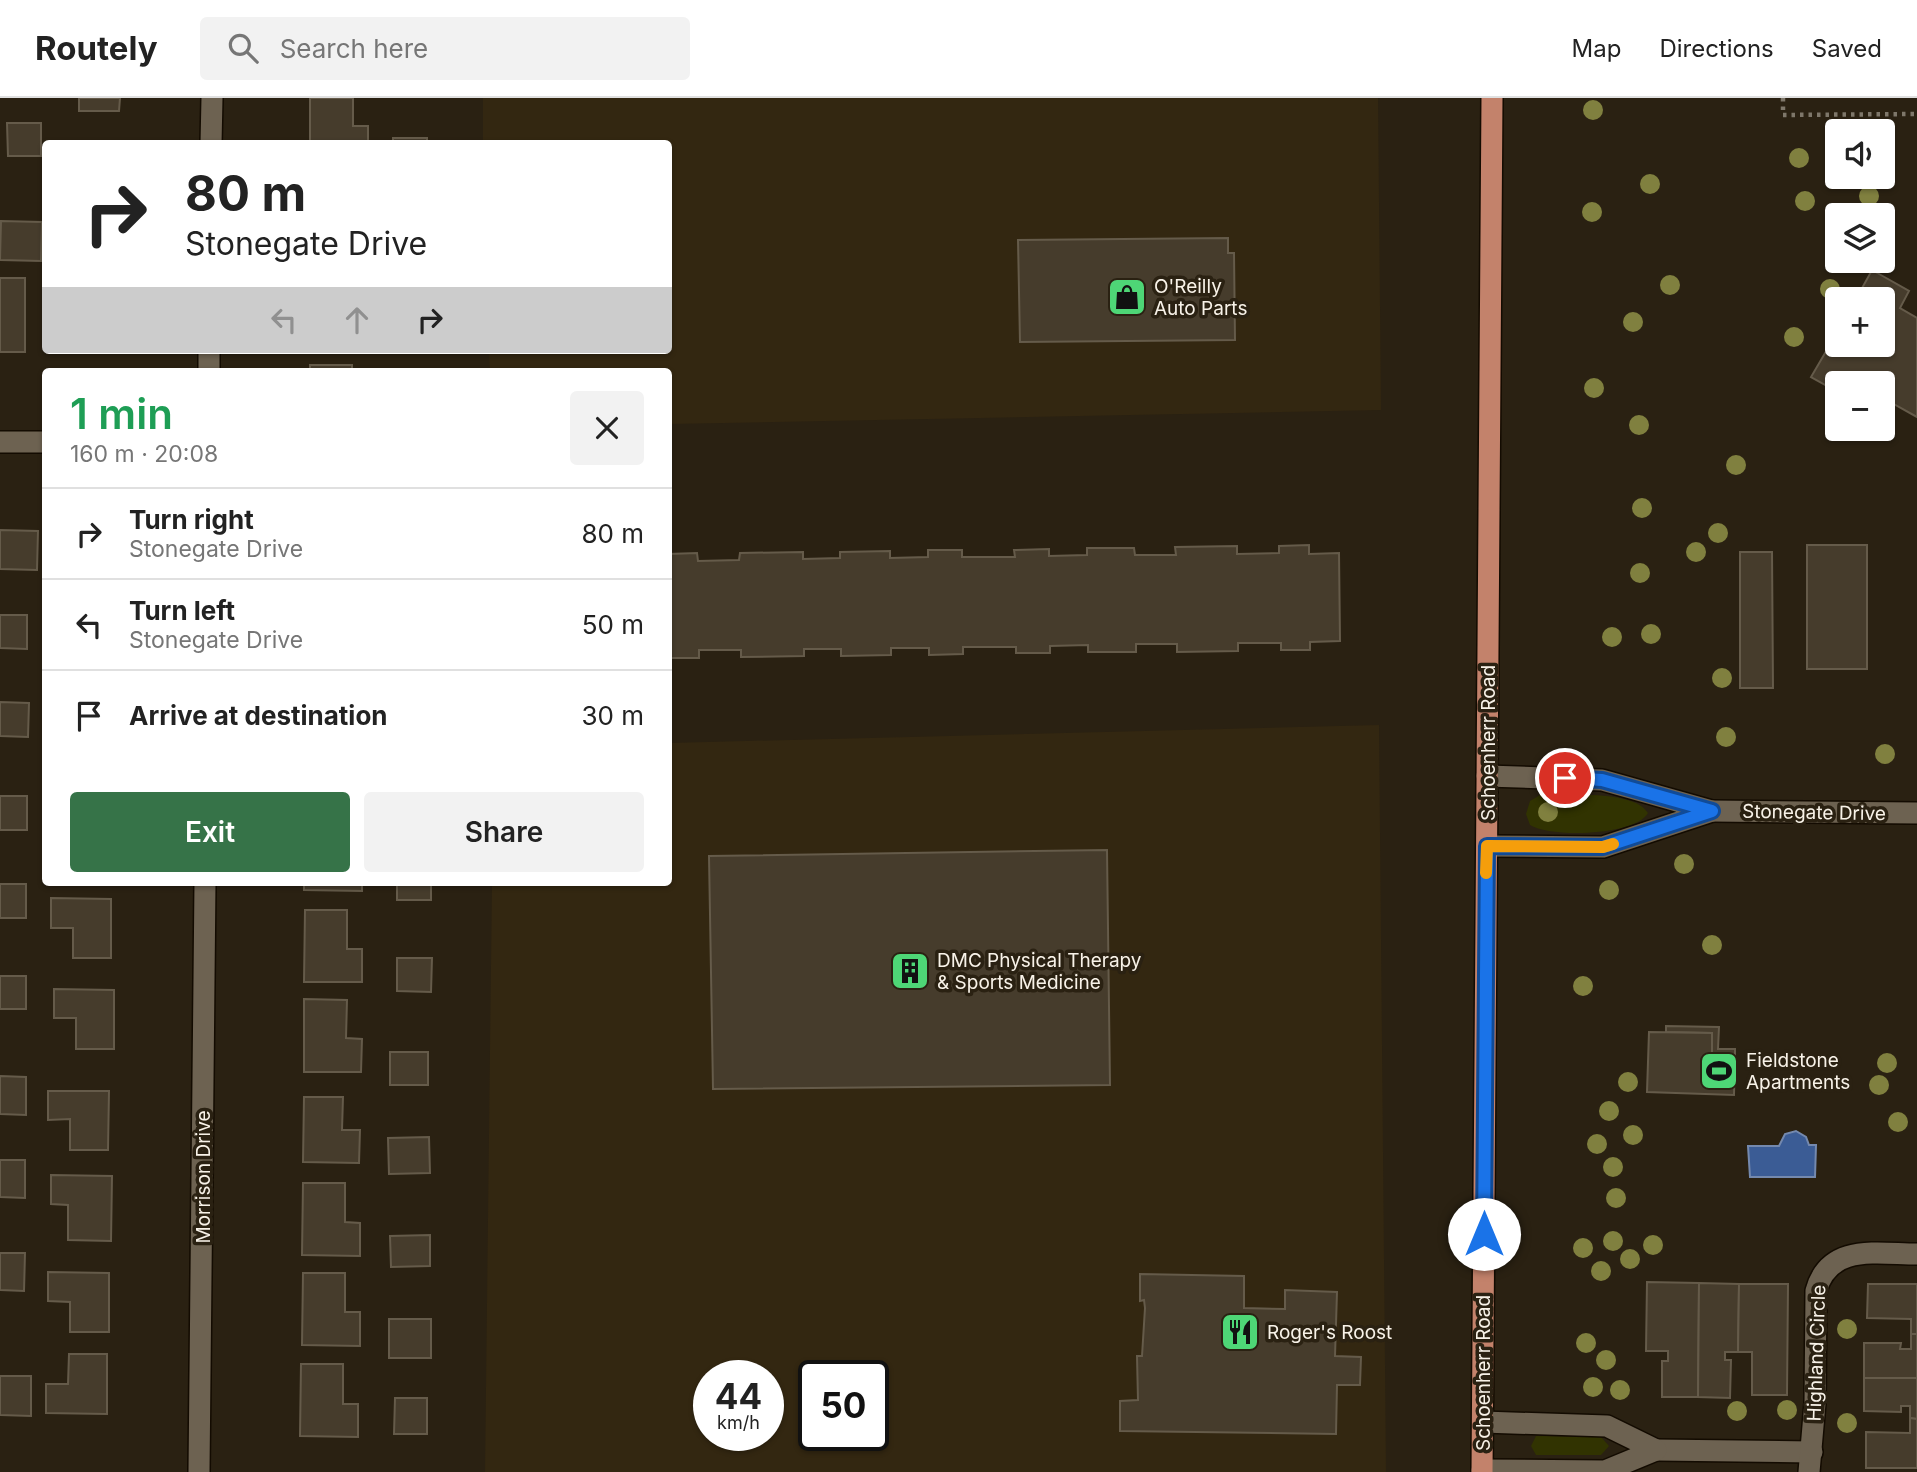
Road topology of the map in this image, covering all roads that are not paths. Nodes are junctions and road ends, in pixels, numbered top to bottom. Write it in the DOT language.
graph roads {
  1 [pos="212,98"];
  2 [pos="1492,98"];
  3 [pos="211,140"];
  4 [pos="0,442"];
  5 [pos="42,442"];
  6 [pos="1487,776"];
  7 [pos="1712,811"];
  8 [pos="1917,813"];
  9 [pos="1487,846"];
  10 [pos="205,886"];
  11 [pos="1917,1254"];
  12 [pos="1483,1422"];
  13 [pos="1656,1450"];
  14 [pos="1811,1462"];
  15 [pos="1482,1471"];
  16 [pos="199,1472"];
  1 -- 3 [label="street"];
  2 -- 6 [label="main road, Schoenherr Road"];
  4 -- 5 [label="street"];
  6 -- 7 [label="street, Stonegate Drive"];
  6 -- 9 [label="main road, Schoenherr Road"];
  7 -- 8 [label="street, Stonegate Drive"];
  7 -- 9 [label="street, Stonegate Drive"];
  9 -- 12 [label="main road, Schoenherr Road"];
  10 -- 16 [label="street, Morrison Drive"];
  11 -- 14 [label="street, Highland Circle"];
  12 -- 13 [label="street, Highland Circle"];
  12 -- 15 [label="main road, Schoenherr Road"];
  13 -- 14 [label="street, Highland Circle"];
  13 -- 15 [label="street, Highland Circle"];
}
